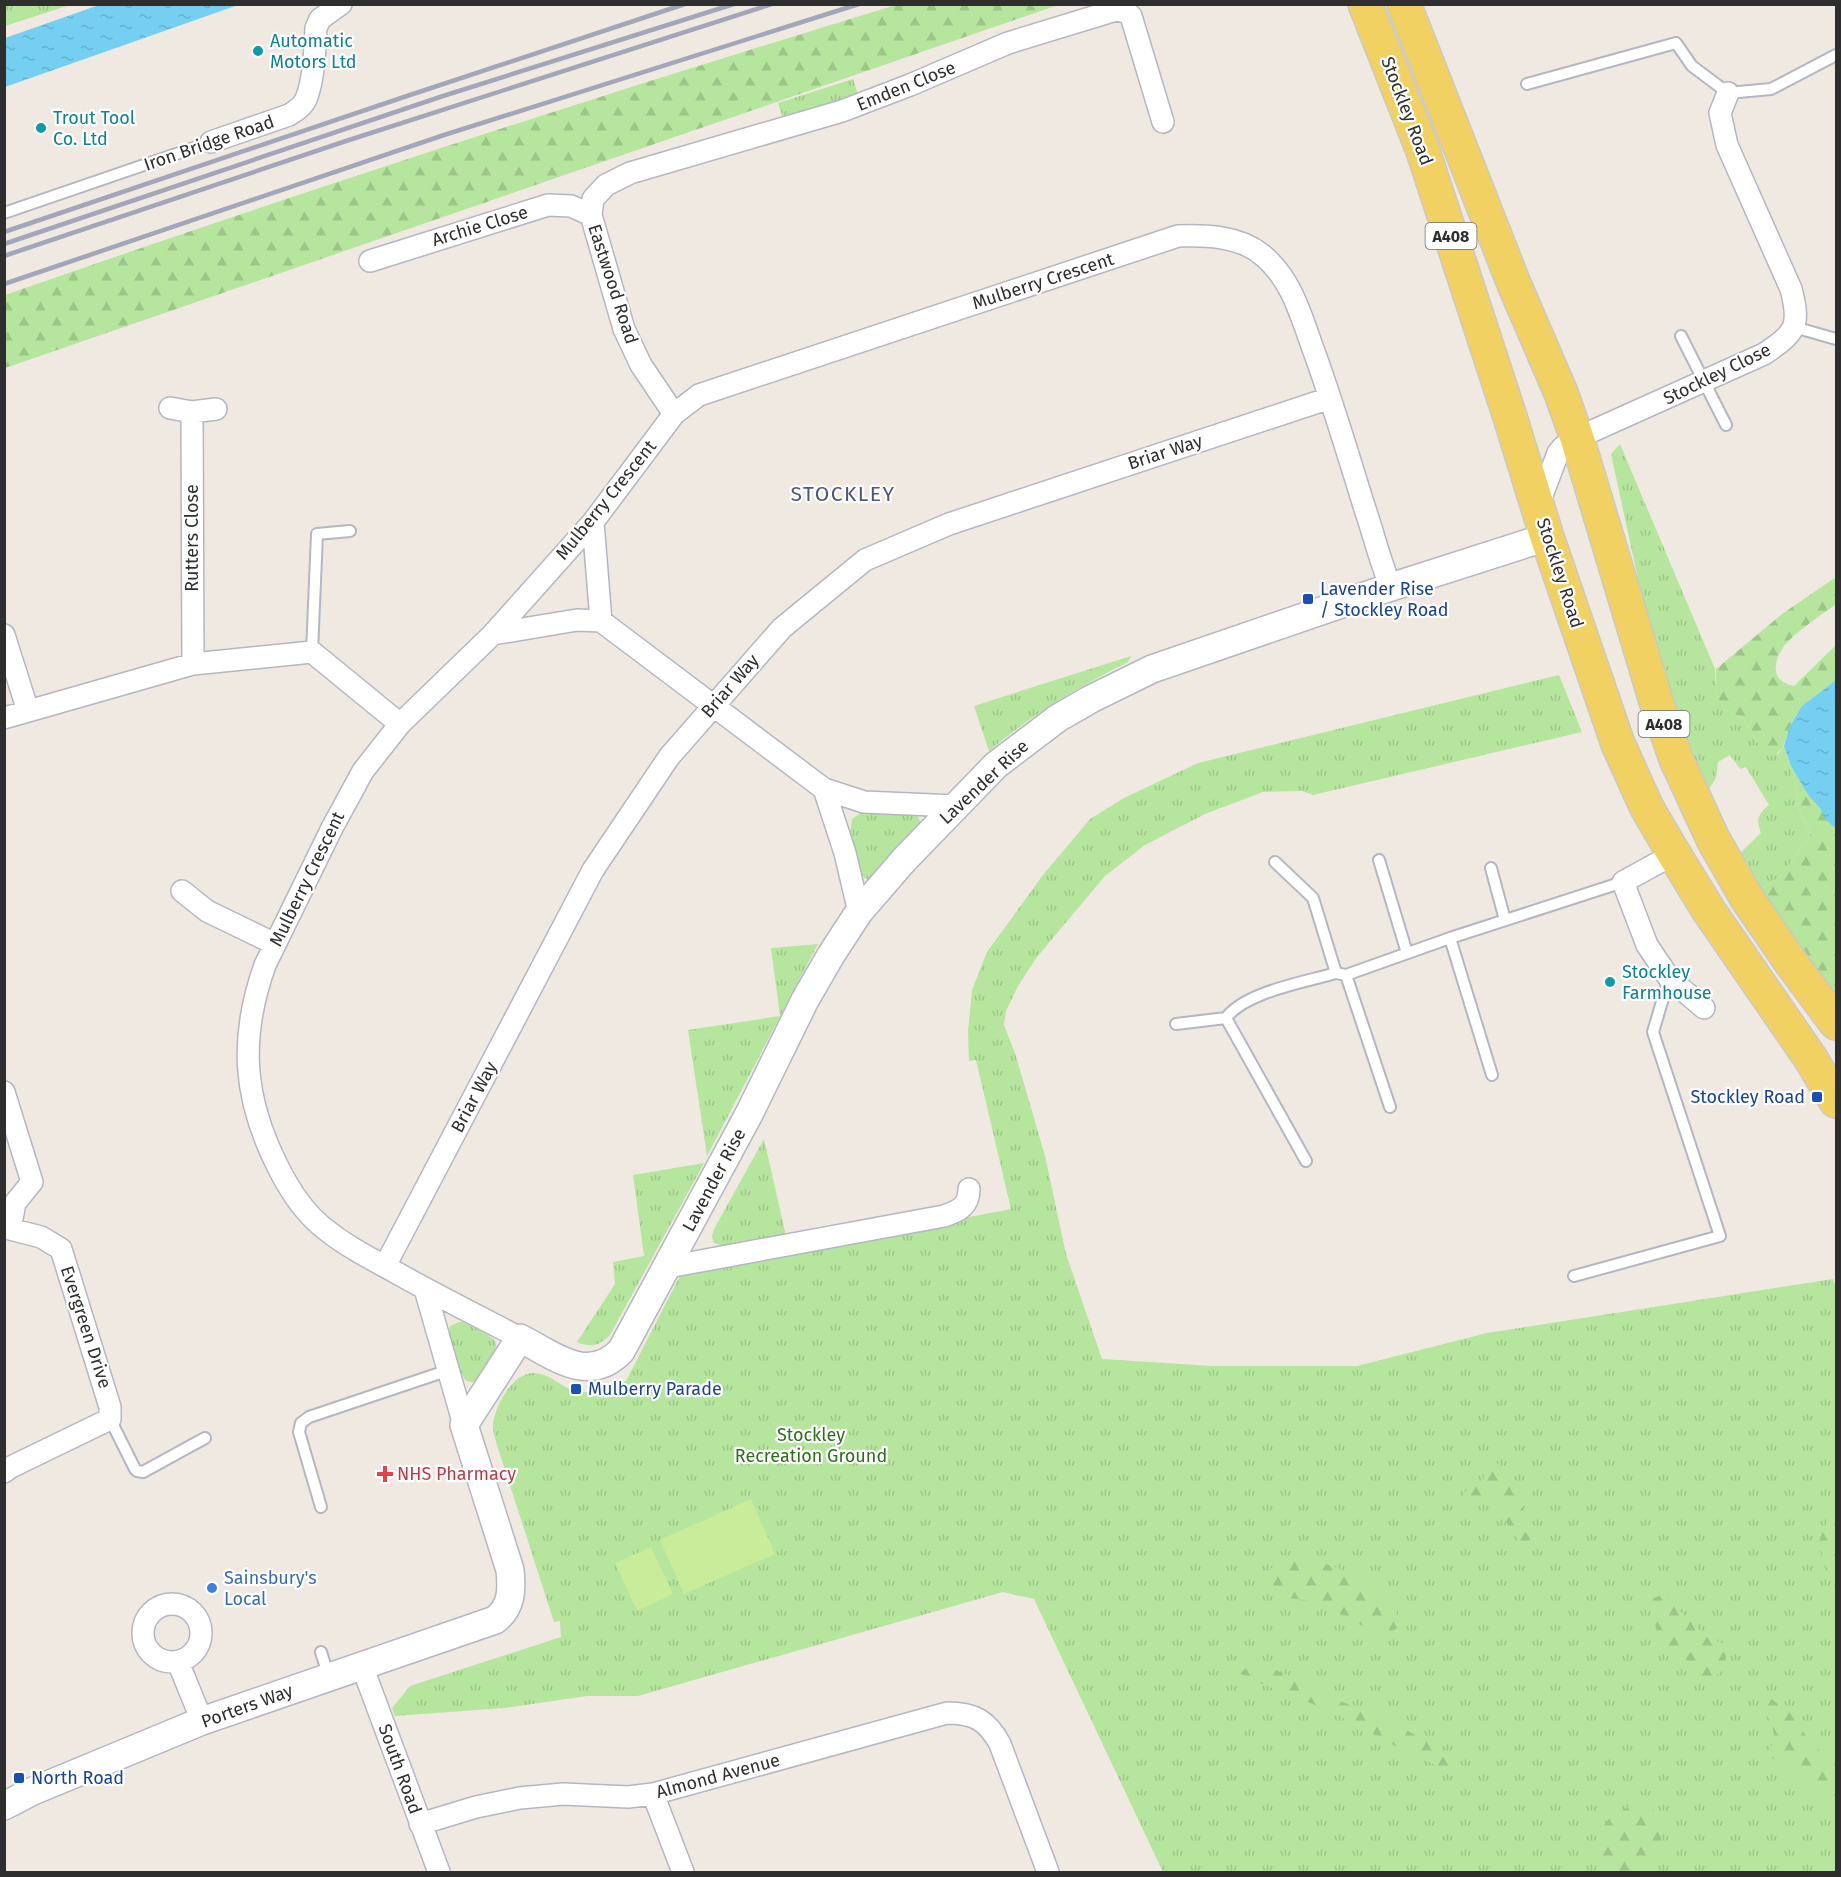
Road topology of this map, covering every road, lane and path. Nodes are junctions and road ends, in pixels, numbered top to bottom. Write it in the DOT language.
graph roads {
  1 [pos="341,4"];
  2 [pos="1365,4"];
  3 [pos="1404,4"];
  4 [pos="1836,56"];
  5 [pos="1527,84"];
  6 [pos="1728,93"];
  7 [pos="1163,122"];
  8 [pos="211,142"];
  9 [pos="4,213"];
  10 [pos="591,214"];
  11 [pos="370,261"];
  12 [pos="1794,327"];
  13 [pos="1682,336"];
  14 [pos="1836,339"];
  15 [pos="1704,381"];
  16 [pos="1330,398"];
  17 [pos="170,408"];
  18 [pos="216,409"];
  19 [pos="192,412"];
  20 [pos="674,414"];
  21 [pos="1726,425"];
  22 [pos="1577,438"];
  23 [pos="1538,506"];
  24 [pos="593,522"];
  25 [pos="350,531"];
  26 [pos="1547,537"];
  27 [pos="1391,587"];
  28 [pos="601,621"];
  29 [pos="493,634"];
  30 [pos="4,635"];
  31 [pos="312,652"];
  32 [pos="193,664"];
  33 [pos="713,705"];
  34 [pos="28,711"];
  35 [pos="4,718"];
  36 [pos="400,724"];
  37 [pos="824,789"];
  38 [pos="955,806"];
  39 [pos="1674,854"];
  40 [pos="1379,860"];
  41 [pos="1275,862"];
  42 [pos="1491,868"];
  43 [pos="1623,882"];
  44 [pos="182,891"];
  45 [pos="859,912"];
  46 [pos="1505,920"];
  47 [pos="1450,938"];
  48 [pos="275,944"];
  49 [pos="1407,953"];
  50 [pos="1341,974"];
  51 [pos="1669,978"];
  52 [pos="1704,1008"];
  53 [pos="1226,1018"];
  54 [pos="1176,1023"];
  55 [pos="1836,1023"];
  56 [pos="1492,1075"];
  57 [pos="4,1092"];
  58 [pos="1836,1101"];
  59 [pos="1390,1107"];
  60 [pos="1306,1161"];
  61 [pos="969,1189"];
  62 [pos="7,1230"];
  63 [pos="385,1266"];
  64 [pos="668,1267"];
  65 [pos="1574,1276"];
  66 [pos="425,1289"];
  67 [pos="520,1338"];
  68 [pos="449,1370"];
  69 [pos="110,1419"];
  70 [pos="464,1425"];
  71 [pos="205,1438"];
  72 [pos="4,1472"];
  73 [pos="321,1507"];
  74 [pos="178,1662"];
  75 [pos="362,1666"];
  76 [pos="202,1721"];
  77 [pos="653,1794"];
  78 [pos="4,1806"];
  79 [pos="420,1824"];
  80 [pos="439,1872"];
  81 [pos="683,1872"];
  82 [pos="1048,1872"];
  1 -- 8 [label="street, Iron Bridge Road"];
  2 -- 23 [label="main road, Stockley Road / A408"];
  3 -- 22 [label="main road, Stockley Road / A408"];
  4 -- 6 [label="lane"];
  5 -- 6 [label="lane"];
  6 -- 12 [label="street"];
  7 -- 10 [label="street, Emden Close"];
  8 -- 9 [label="lane, Iron Bridge Road"];
  10 -- 11 [label="street, Archie Close"];
  10 -- 20 [label="street, Eastwood Road"];
  12 -- 14 [label="lane"];
  12 -- 15 [label="street, Stockley Close"];
  13 -- 15 [label="lane"];
  15 -- 21 [label="lane"];
  15 -- 22 [label="street, Stockley Close"];
  16 -- 20 [label="street, Mulberry Crescent"];
  16 -- 27 [label="street, Mulberry Crescent"];
  16 -- 33 [label="street, Briar Way"];
  17 -- 19 [label="street"];
  18 -- 19 [label="street"];
  19 -- 32 [label="street, Rutters Close"];
  20 -- 24 [label="street, Mulberry Crescent"];
  22 -- 23 [label="street, Stockley Close"];
  22 -- 55 [label="main road, Stockley Road / A408"];
  23 -- 26 [label="main road, Stockley Road / A408"];
  24 -- 28 [label="street"];
  24 -- 29 [label="street, Mulberry Crescent"];
  25 -- 31 [label="lane"];
  26 -- 27 [label="street, Lavender Rise"];
  26 -- 39 [label="main road, Stockley Road / A408"];
  27 -- 38 [label="street, Lavender Rise"];
  28 -- 29 [label="street"];
  28 -- 33 [label="street"];
  29 -- 36 [label="street, Mulberry Crescent"];
  30 -- 34 [label="street"];
  31 -- 32 [label="street"];
  31 -- 36 [label="street"];
  32 -- 34 [label="street"];
  33 -- 37 [label="street"];
  33 -- 63 [label="street, Briar Way"];
  34 -- 35 [label="street"];
  36 -- 48 [label="street, Mulberry Crescent"];
  37 -- 38 [label="street"];
  37 -- 45 [label="street"];
  38 -- 45 [label="street, Lavender Rise"];
  39 -- 43 [label="street"];
  39 -- 58 [label="main road, Stockley Road / A408"];
  40 -- 49 [label="lane"];
  41 -- 50 [label="lane"];
  42 -- 46 [label="lane"];
  43 -- 46 [label="lane"];
  43 -- 51 [label="street"];
  44 -- 48 [label="street"];
  45 -- 64 [label="street, Lavender Rise"];
  46 -- 47 [label="lane"];
  47 -- 49 [label="lane"];
  47 -- 56 [label="lane"];
  48 -- 63 [label="street, Mulberry Crescent"];
  49 -- 50 [label="lane"];
  50 -- 53 [label="lane"];
  50 -- 59 [label="lane"];
  51 -- 52 [label="street"];
  51 -- 65 [label="lane"];
  53 -- 54 [label="lane"];
  53 -- 60 [label="lane"];
  57 -- 62 [label="street, Evergreen Drive"];
  61 -- 64 [label="street, Lavender Rise"];
  62 -- 69 [label="street, Evergreen Drive"];
  63 -- 66 [label="street, Mulberry Crescent"];
  64 -- 67 [label="street, Lavender Rise"];
  66 -- 67 [label="street, Mulberry Crescent"];
  66 -- 68 [label="street"];
  67 -- 70 [label="street"];
  68 -- 70 [label="street"];
  68 -- 73 [label="lane"];
  69 -- 71 [label="lane"];
  69 -- 72 [label="street"];
  70 -- 75 [label="street, Porters Way"];
  74 -- 76 [label="street"];
  75 -- 76 [label="street, Porters Way"];
  75 -- 79 [label="street, South Road"];
  76 -- 78 [label="street, Porters Way"];
  77 -- 79 [label="street, Almond Avenue"];
  77 -- 81 [label="street"];
  77 -- 82 [label="street, Almond Avenue"];
  79 -- 80 [label="street, South Road"];
}
